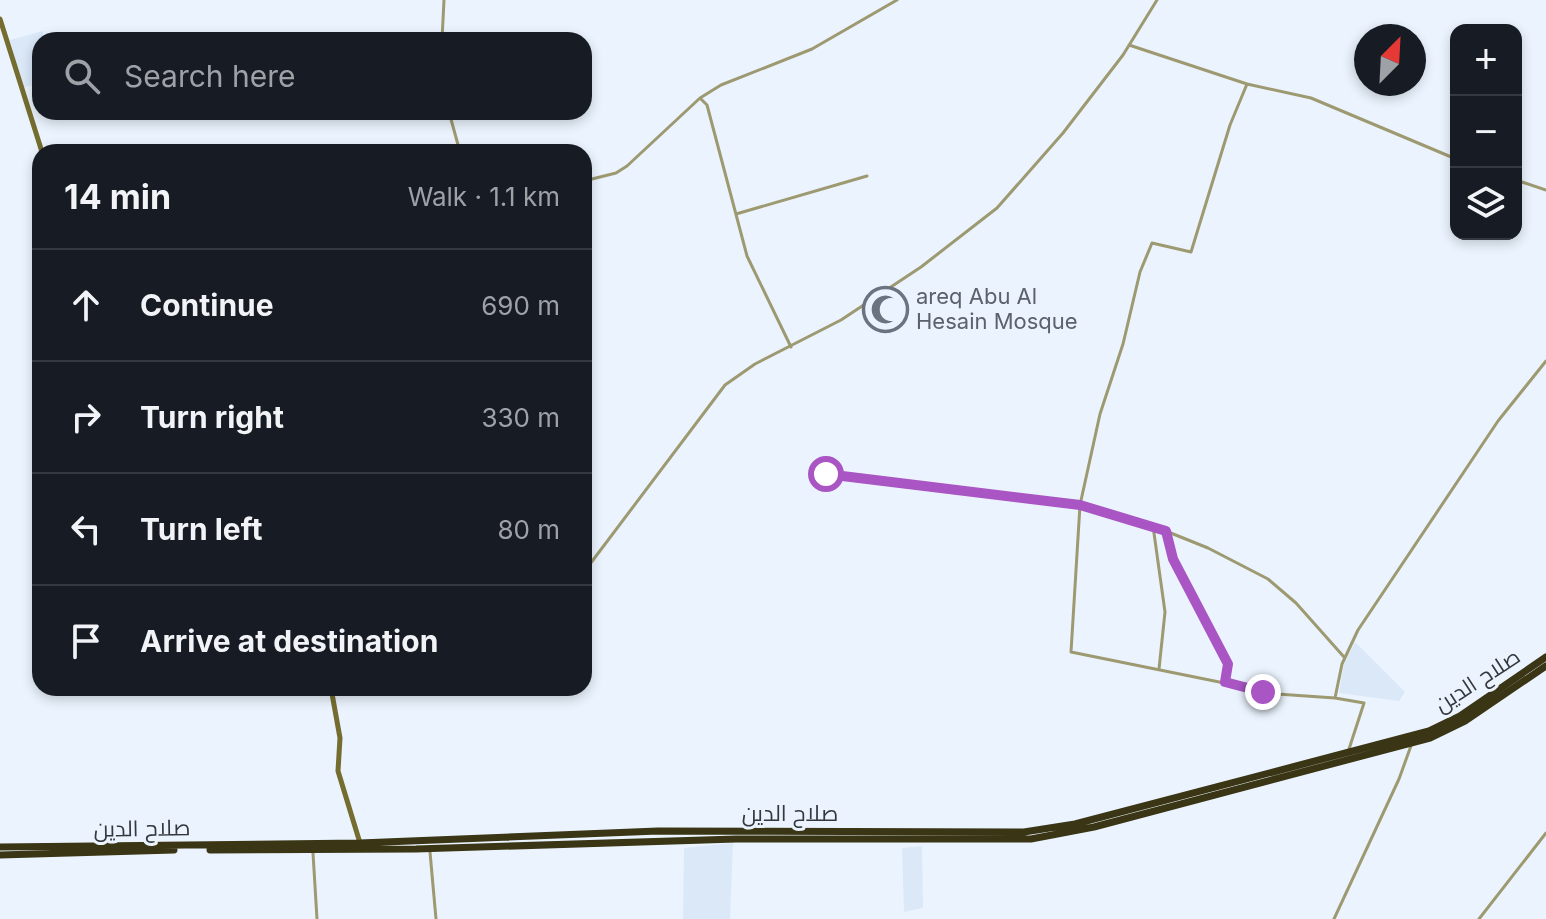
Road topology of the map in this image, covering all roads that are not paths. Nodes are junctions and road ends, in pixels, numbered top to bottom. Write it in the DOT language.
graph roads {
  1 [pos="444,0"];
  2 [pos="897,0"];
  3 [pos="1157,0"];
  4 [pos="0,19"];
  5 [pos="442,32"];
  6 [pos="1129,45"];
  7 [pos="1247,84"];
  8 [pos="700,98"];
  9 [pos="451,120"];
  10 [pos="39,144"];
  11 [pos="458,144"];
  12 [pos="1450,156"];
  13 [pos="867,176"];
  14 [pos="592,179"];
  15 [pos="1522,182"];
  16 [pos="1546,190"];
  17 [pos="735,214"];
  18 [pos="791,347"];
  19 [pos="1546,361"];
  20 [pos="826,474"];
  21 [pos="1080,505"];
  22 [pos="1153,526"];
  23 [pos="1166,531"];
  24 [pos="592,561"];
  25 [pos="1344,657"];
  26 [pos="1546,657"];
  27 [pos="1546,666"];
  28 [pos="1159,669"];
  29 [pos="1225,682"];
  30 [pos="332,696"];
  31 [pos="1335,698"];
  32 [pos="1412,743"];
  33 [pos="1349,749"];
  34 [pos="1225,788"];
  35 [pos="1546,833"];
  36 [pos="524,842"];
  37 [pos="360,843"];
  38 [pos="0,847"];
  39 [pos="249,847"];
  40 [pos="430,848"];
  41 [pos="313,849"];
  42 [pos="0,855"];
  43 [pos="317,919"];
  44 [pos="436,919"];
  45 [pos="1334,919"];
  46 [pos="1479,919"];
  1 -- 5 [label="street"];
  2 -- 8 [label="street"];
  3 -- 6 [label="street"];
  4 -- 10 [label="street"];
  6 -- 7 [label="street"];
  6 -- 18 [label="street"];
  7 -- 12 [label="street"];
  7 -- 21 [label="street"];
  8 -- 14 [label="street"];
  8 -- 17 [label="street"];
  9 -- 11 [label="street"];
  13 -- 17 [label="street"];
  15 -- 16 [label="street"];
  17 -- 18 [label="street"];
  18 -- 24 [label="street"];
  19 -- 25 [label="street"];
  20 -- 21 [label="street"];
  21 -- 22 [label="street"];
  21 -- 28 [label="street"];
  22 -- 23 [label="street"];
  22 -- 28 [label="street"];
  23 -- 25 [label="street"];
  23 -- 29 [label="street"];
  25 -- 31 [label="street"];
  26 -- 34 [label="highway, صلاح الدين"];
  27 -- 32 [label="highway, صلاح الدين"];
  28 -- 29 [label="street"];
  29 -- 31 [label="street"];
  30 -- 37 [label="street"];
  31 -- 33 [label="street"];
  32 -- 34 [label="highway, صلاح الدين"];
  32 -- 45 [label="street"];
  34 -- 36 [label="highway, صلاح الدين"];
  35 -- 46 [label="street"];
  36 -- 37 [label="highway, صلاح الدين"];
  36 -- 40 [label="highway, صلاح الدين"];
  37 -- 39 [label="highway, صلاح الدين"];
  38 -- 39 [label="highway, صلاح الدين"];
  39 -- 41 [label="highway, صلاح الدين"];
  39 -- 42 [label="highway, صلاح الدين"];
  40 -- 41 [label="highway, صلاح الدين"];
  40 -- 44 [label="street"];
  41 -- 43 [label="street"];
}
